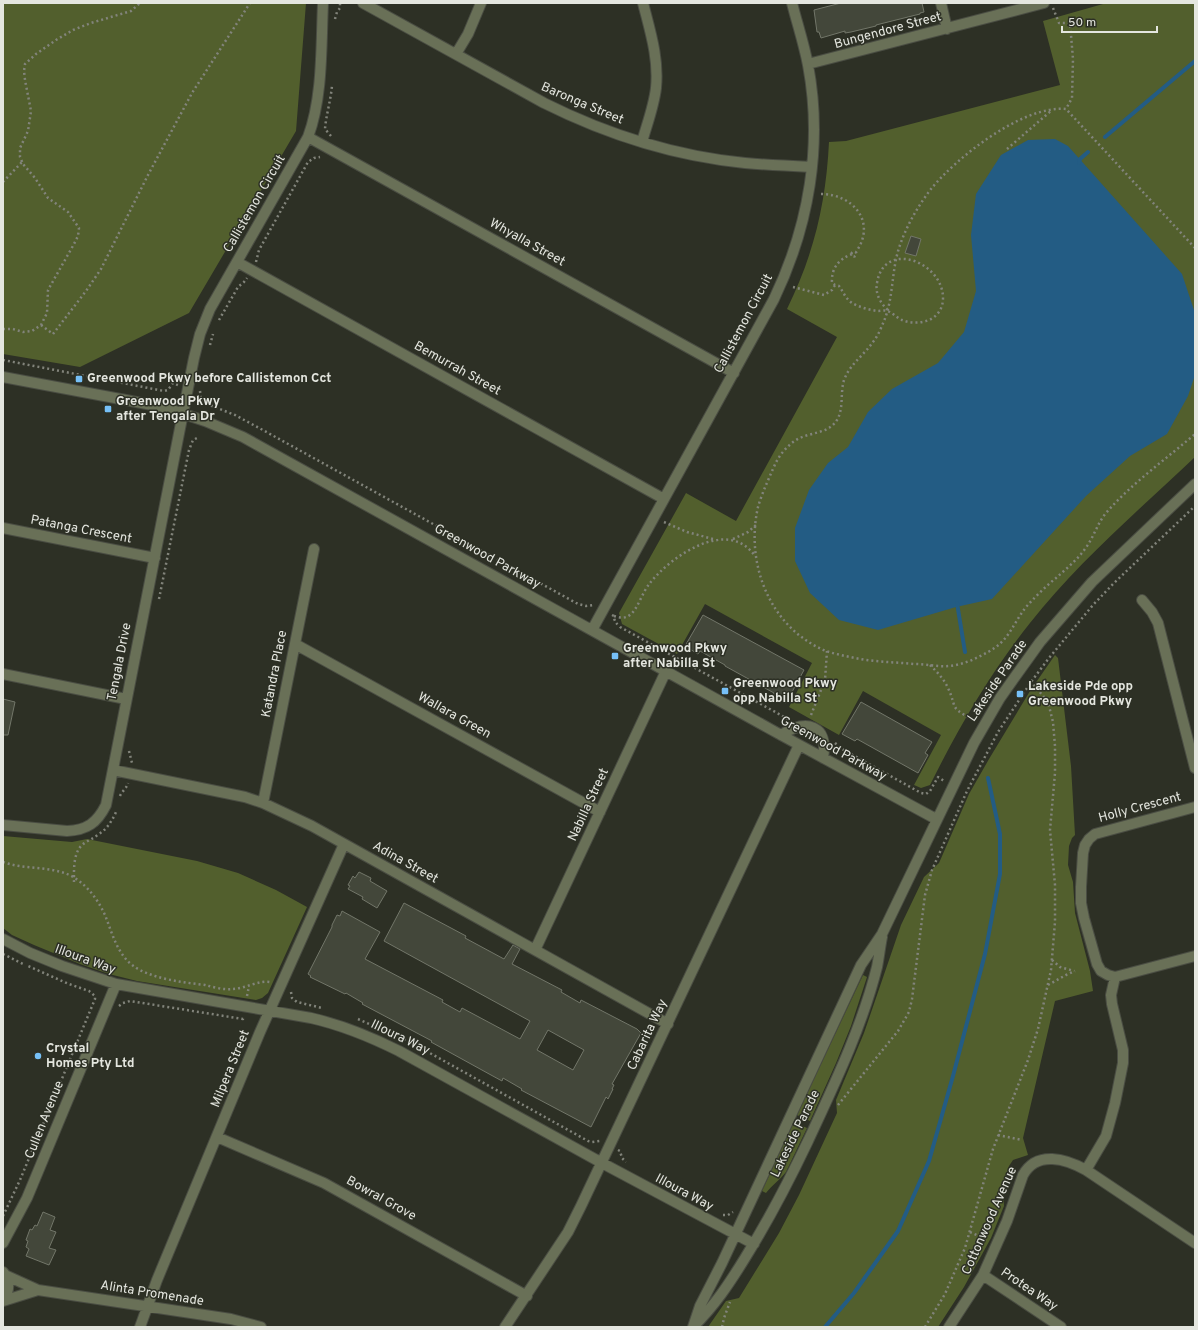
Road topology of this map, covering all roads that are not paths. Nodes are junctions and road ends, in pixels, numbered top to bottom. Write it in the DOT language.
graph roads {
  1 [pos="323,3"];
  2 [pos="363,3"];
  3 [pos="481,3"];
  4 [pos="643,3"];
  5 [pos="792,3"];
  6 [pos="941,3"];
  7 [pos="1044,3"];
  8 [pos="948,29"];
  9 [pos="456,54"];
  10 [pos="808,64"];
  11 [pos="308,137"];
  12 [pos="642,142"];
  13 [pos="812,167"];
  14 [pos="237,262"];
  15 [pos="734,372"];
  16 [pos="3,377"];
  17 [pos="183,413"];
  18 [pos="1195,484"];
  19 [pos="664,499"];
  20 [pos="3,528"];
  21 [pos="314,549"];
  22 [pos="155,558"];
  23 [pos="1142,600"];
  24 [pos="592,630"];
  25 [pos="295,644"];
  26 [pos="666,671"];
  27 [pos="3,674"];
  28 [pos="126,698"];
  29 [pos="781,736"];
  30 [pos="800,745"];
  31 [pos="823,758"];
  32 [pos="1195,768"];
  33 [pos="113,770"];
  34 [pos="263,803"];
  35 [pos="1195,807"];
  36 [pos="600,812"];
  37 [pos="936,819"];
  38 [pos="3,826"];
  39 [pos="344,844"];
  40 [pos="882,934"];
  41 [pos="3,939"];
  42 [pos="535,950"];
  43 [pos="1195,956"];
  44 [pos="1115,977"];
  45 [pos="116,984"];
  46 [pos="269,1010"];
  47 [pos="668,1024"];
  48 [pos="217,1137"];
  49 [pos="602,1163"];
  50 [pos="1086,1170"];
  51 [pos="735,1235"];
  52 [pos="4,1243"];
  53 [pos="1195,1243"];
  54 [pos="754,1244"];
  55 [pos="3,1254"];
  56 [pos="4,1273"];
  57 [pos="983,1275"];
  58 [pos="38,1290"];
  59 [pos="527,1296"];
  60 [pos="3,1300"];
  61 [pos="148,1306"];
  62 [pos="140,1327"];
  63 [pos="261,1327"];
  64 [pos="505,1327"];
  65 [pos="692,1327"];
  66 [pos="949,1327"];
  67 [pos="1061,1327"];
  1 -- 11 [label="street, Callistemon Circuit"];
  2 -- 9 [label="street, Baronga Street"];
  3 -- 9 [label="street"];
  4 -- 12 [label="street"];
  5 -- 10 [label="street, Callistemon Circuit"];
  6 -- 8 [label="street"];
  7 -- 8 [label="street, Bungendore Street"];
  8 -- 10 [label="street, Bungendore Street"];
  9 -- 12 [label="street, Baronga Street"];
  10 -- 13 [label="street, Callistemon Circuit"];
  11 -- 14 [label="street, Callistemon Circuit"];
  11 -- 15 [label="street, Whyalla Street"];
  12 -- 13 [label="street, Baronga Street"];
  13 -- 15 [label="street, Callistemon Circuit"];
  14 -- 17 [label="street, Callistemon Circuit"];
  14 -- 19 [label="street, Bemurrah Street"];
  15 -- 19 [label="street, Callistemon Circuit"];
  16 -- 17 [label="street, Greenwood Parkway"];
  17 -- 22 [label="street, Tengala Drive"];
  17 -- 24 [label="street, Greenwood Parkway"];
  18 -- 37 [label="street, Lakeside Parade"];
  19 -- 24 [label="street, Callistemon Circuit"];
  20 -- 22 [label="street, Patanga Crescent"];
  21 -- 25 [label="street, Katandra Place"];
  22 -- 28 [label="street, Tengala Drive"];
  23 -- 32 [label="street"];
  24 -- 26 [label="street, Greenwood Parkway"];
  25 -- 34 [label="street, Katandra Place"];
  25 -- 36 [label="street, Wallara Green"];
  26 -- 29 [label="street, Greenwood Parkway"];
  26 -- 36 [label="street, Nabilla Street"];
  27 -- 28 [label="street"];
  28 -- 33 [label="street, Tengala Drive"];
  29 -- 30 [label="street, Greenwood Parkway"];
  29 -- 31 [label="street"];
  30 -- 31 [label="street, Greenwood Parkway"];
  30 -- 47 [label="street, Cabarita Way"];
  31 -- 37 [label="street, Greenwood Parkway"];
  33 -- 34 [label="street, Adina Street"];
  33 -- 38 [label="street, Tengala Drive"];
  34 -- 39 [label="street, Adina Street"];
  35 -- 44 [label="street, Holly Crescent"];
  36 -- 42 [label="street, Nabilla Street"];
  37 -- 40 [label="street, Lakeside Parade"];
  39 -- 42 [label="street, Adina Street"];
  39 -- 46 [label="street, Milpera Street"];
  40 -- 51 [label="street, Lakeside Parade"];
  40 -- 54 [label="street, Lakeside Parade"];
  41 -- 45 [label="street, Illoura Way"];
  42 -- 47 [label="street, Adina Street"];
  43 -- 44 [label="street"];
  44 -- 50 [label="street"];
  45 -- 46 [label="street, Illoura Way"];
  45 -- 52 [label="street, Cullen Avenue"];
  46 -- 48 [label="street, Milpera Street"];
  46 -- 49 [label="street, Illoura Way"];
  47 -- 49 [label="street, Cabarita Way"];
  48 -- 59 [label="street, Bowral Grove"];
  48 -- 61 [label="street, Milpera Street"];
  49 -- 51 [label="street, Illoura Way"];
  49 -- 59 [label="street, Cabarita Way"];
  50 -- 53 [label="street, Cottonwood Avenue"];
  50 -- 57 [label="street, Cottonwood Avenue"];
  51 -- 54 [label="street, Illoura Way"];
  51 -- 65 [label="street, Lakeside Parade"];
  52 -- 55 [label="street, Cullen Avenue"];
  54 -- 65 [label="street, Lakeside Parade"];
  56 -- 58 [label="street, Alinta Promenade"];
  56 -- 60 [label="street"];
  57 -- 66 [label="street, Cottonwood Avenue"];
  57 -- 67 [label="street, Protea Way"];
  58 -- 60 [label="street, Alinta Promenade"];
  58 -- 61 [label="street, Alinta Promenade"];
  59 -- 64 [label="street, Cabarita Way"];
  61 -- 62 [label="street, Milpera Street"];
  61 -- 63 [label="street, Alinta Promenade"];
}
